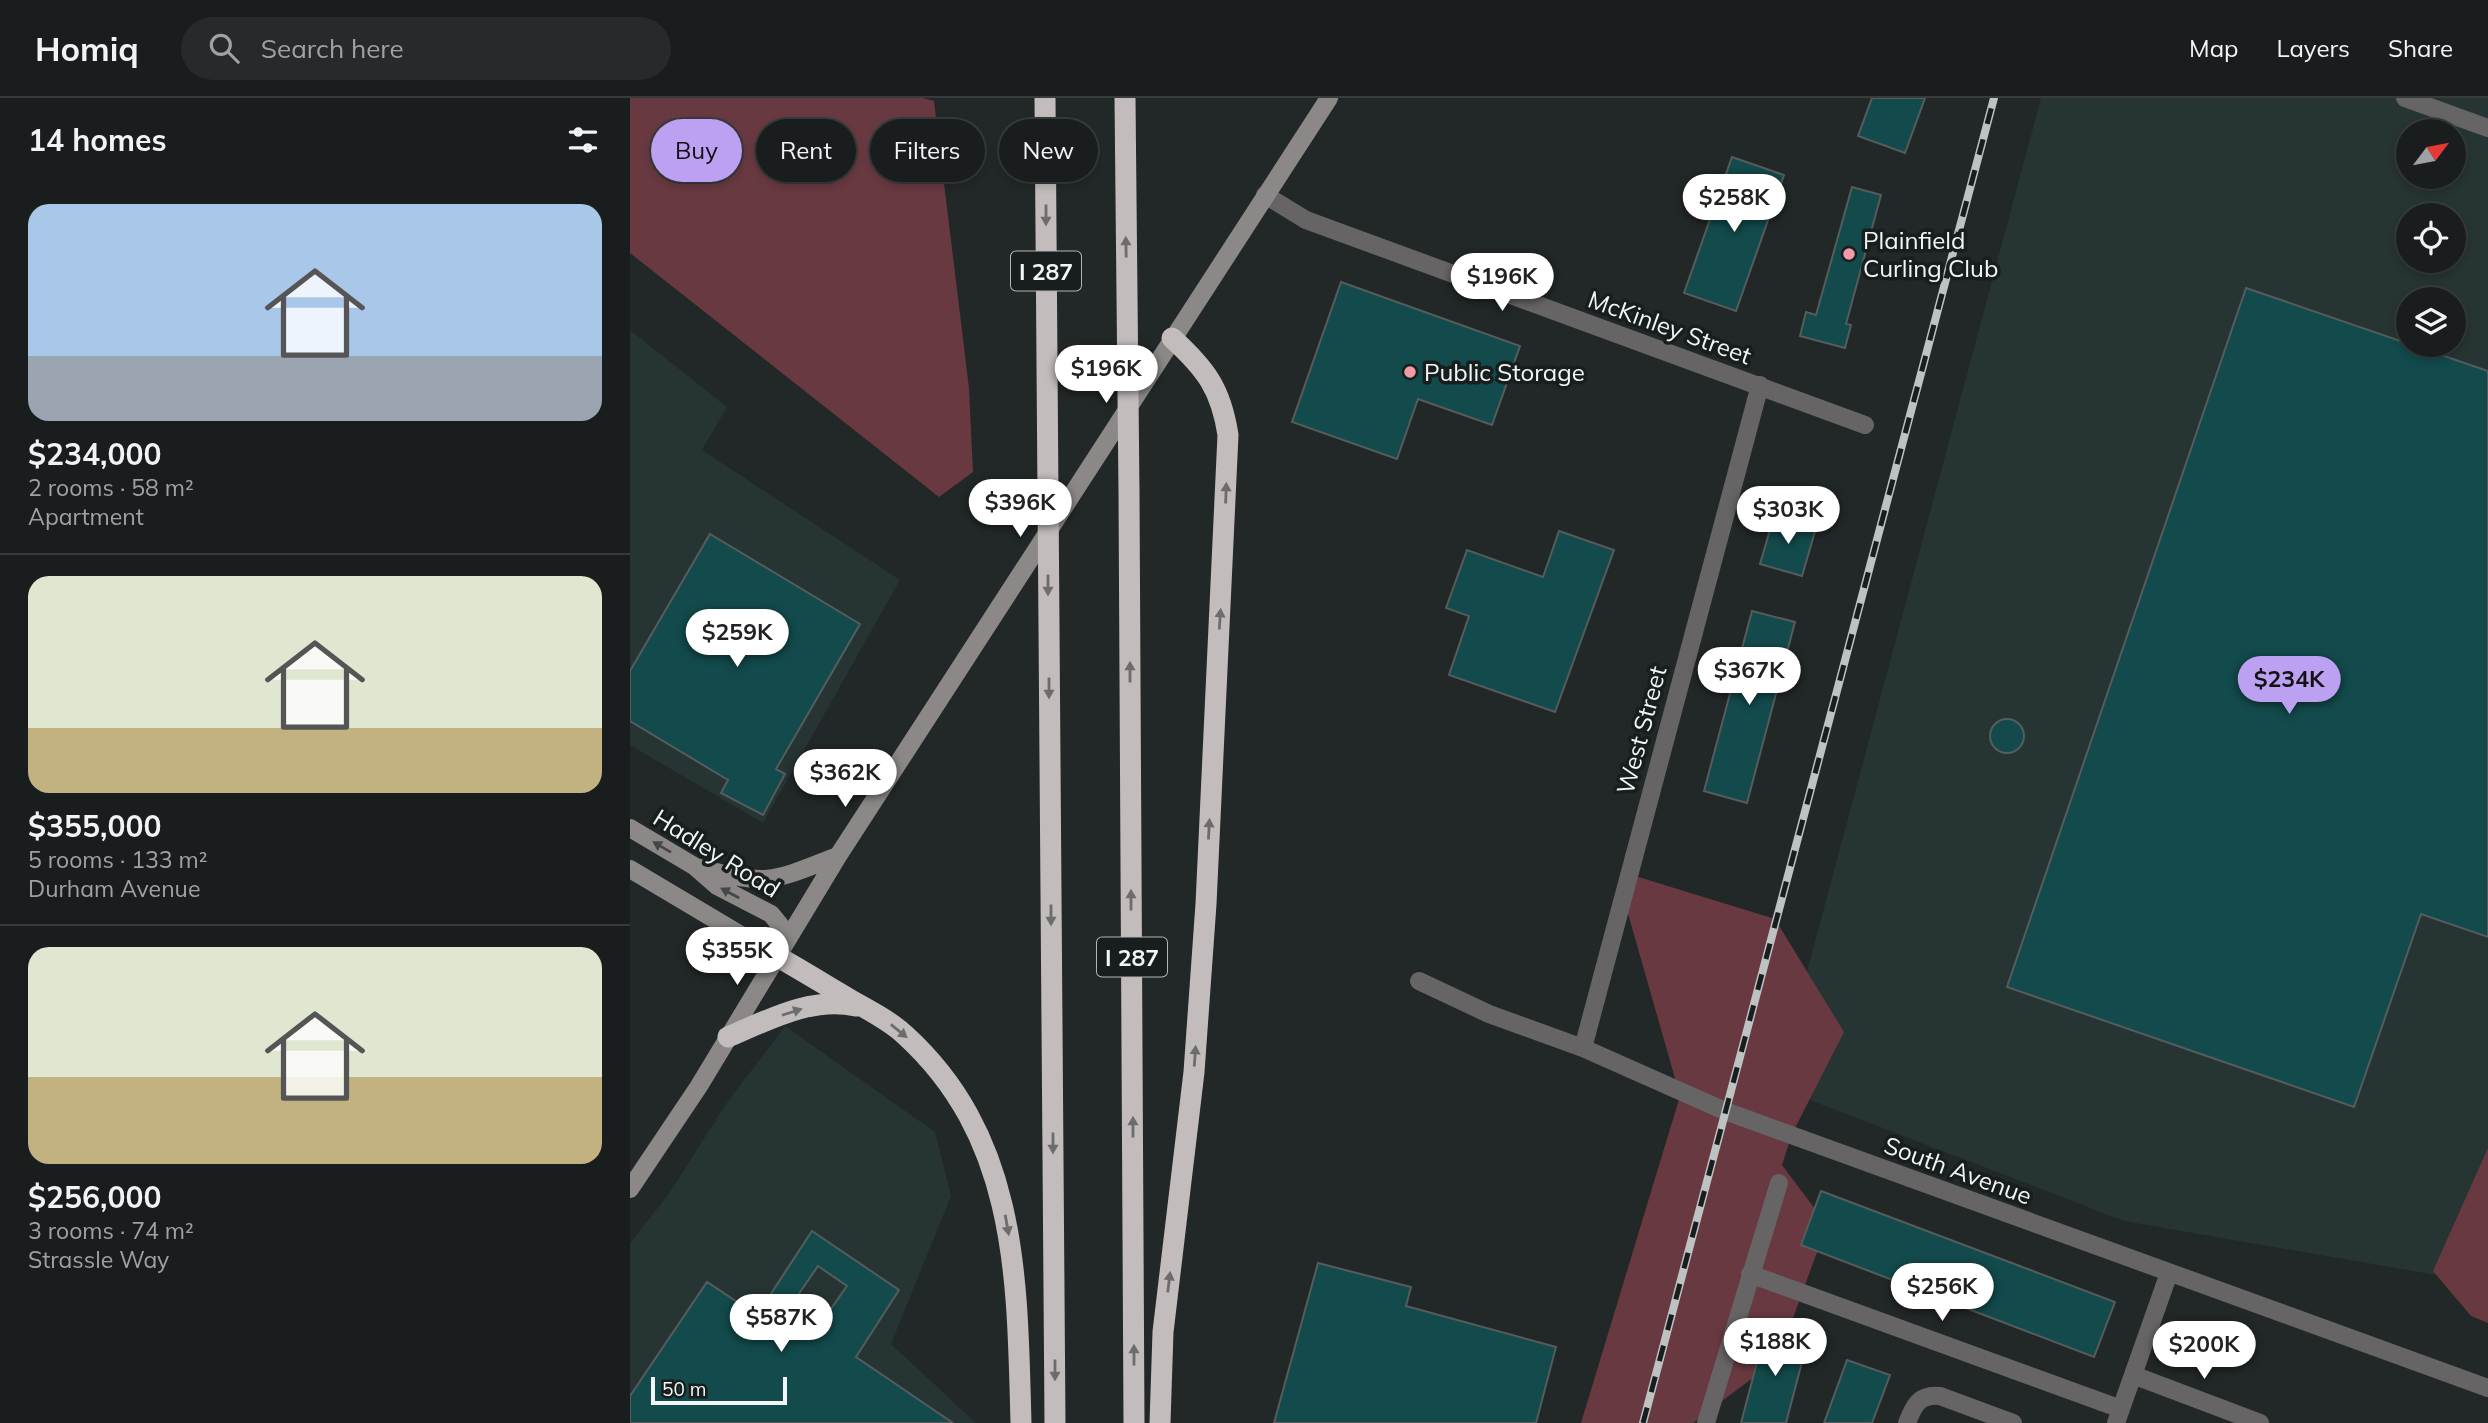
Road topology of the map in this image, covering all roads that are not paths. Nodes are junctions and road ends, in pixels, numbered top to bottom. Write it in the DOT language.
graph roads {
  1 [pos="1045,98"];
  2 [pos="1125,98"];
  3 [pos="1329,98"];
  4 [pos="2405,98"];
  5 [pos="2488,128"];
  6 [pos="1265,195"];
  7 [pos="1172,338"];
  8 [pos="1760,385"];
  9 [pos="1865,425"];
  10 [pos="630,828"];
  11 [pos="838,856"];
  12 [pos="694,866"];
  13 [pos="630,869"];
  14 [pos="778,957"];
  15 [pos="1419,981"];
  16 [pos="866,1009"];
  17 [pos="728,1037"];
  18 [pos="1583,1048"];
  19 [pos="1779,1183"];
  20 [pos="630,1189"];
  21 [pos="2168,1273"];
  22 [pos="1751,1274"];
  23 [pos="2133,1375"];
  24 [pos="2488,1388"];
  25 [pos="2118,1416"];
  26 [pos="1021,1423"];
  27 [pos="1055,1423"];
  28 [pos="1134,1423"];
  29 [pos="1160,1423"];
  30 [pos="1706,1423"];
  31 [pos="1907,1423"];
  32 [pos="2013,1423"];
  33 [pos="2260,1423"];
  1 -- 27 [label="highway, I 287, one-way"];
  28 -- 2 [label="highway, I 287, one-way"];
  3 -- 6 [label="main road"];
  4 -- 5 [label="street"];
  6 -- 7 [label="main road"];
  6 -- 8 [label="street, McKinley Street"];
  7 -- 11 [label="main road"];
  29 -- 7 [label="highway, one-way"];
  8 -- 9 [label="street, McKinley Street"];
  8 -- 18 [label="street, West Street"];
  12 -- 10 [label="main road, Hadley Road, one-way"];
  11 -- 12 [label="main road"];
  11 -- 14 [label="main road"];
  14 -- 12 [label="main road, Hadley Road, one-way"];
  13 -- 14 [label="main road"];
  14 -- 16 [label="highway"];
  14 -- 17 [label="main road"];
  15 -- 18 [label="street, South Avenue"];
  17 -- 16 [label="highway, one-way"];
  16 -- 26 [label="highway, one-way"];
  17 -- 20 [label="main road"];
  18 -- 21 [label="street, South Avenue"];
  19 -- 22 [label="street"];
  21 -- 23 [label="street"];
  21 -- 24 [label="street, South Avenue"];
  22 -- 25 [label="street"];
  22 -- 30 [label="street"];
  23 -- 25 [label="street"];
  23 -- 33 [label="street"];
  31 -- 32 [label="street"];
}
